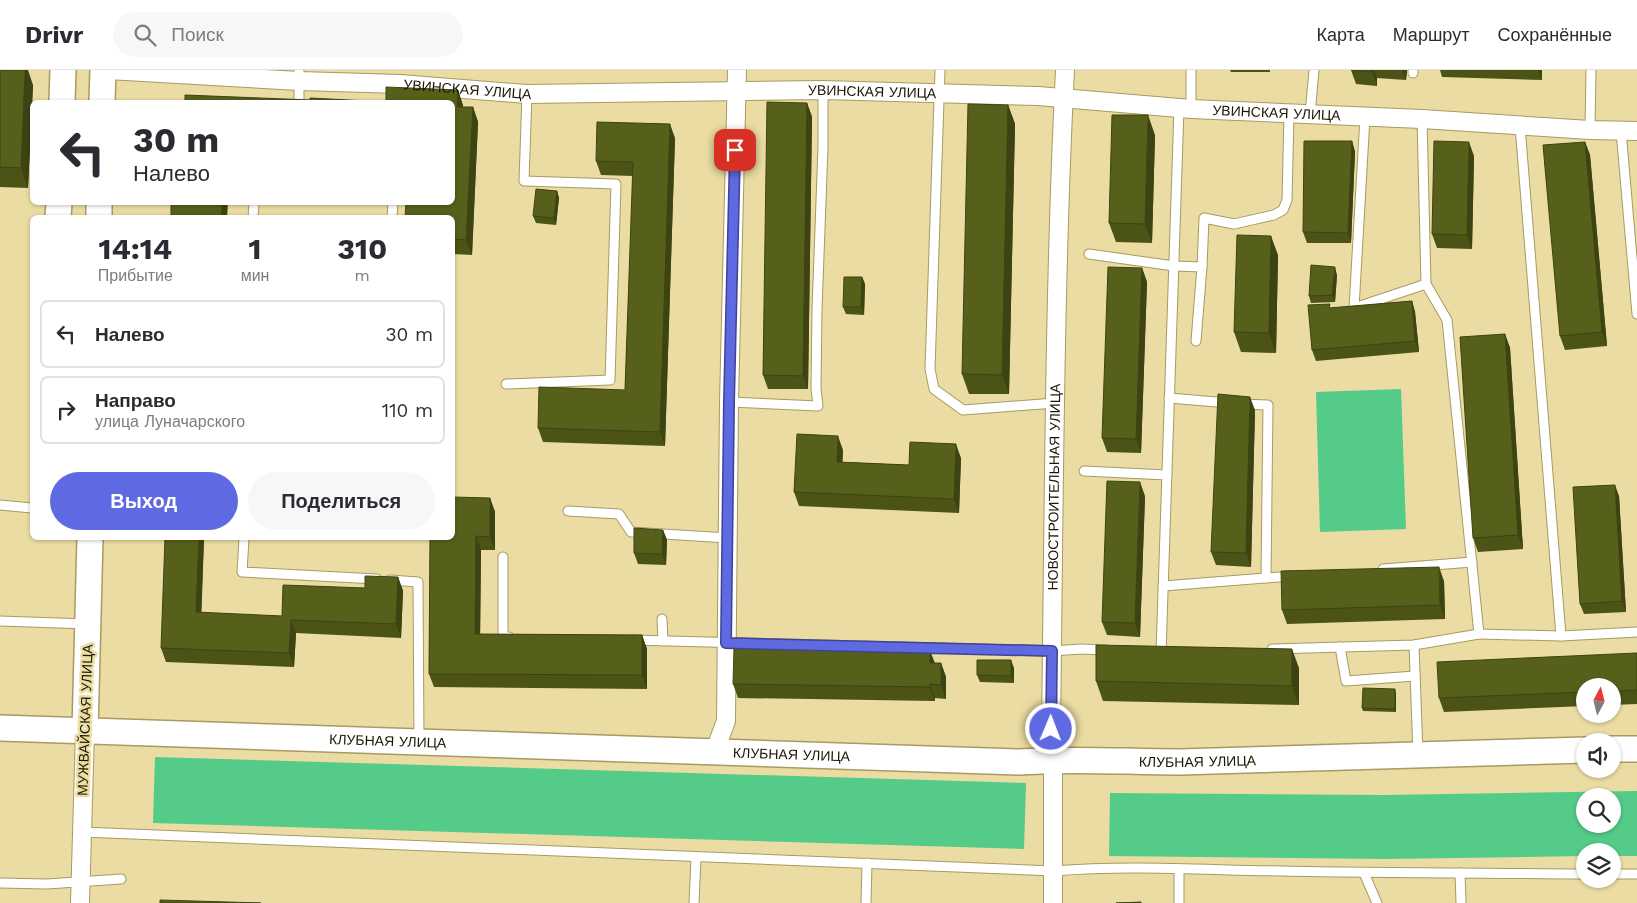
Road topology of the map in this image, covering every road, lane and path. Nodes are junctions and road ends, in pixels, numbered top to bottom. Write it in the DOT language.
graph roads {
  1 [pos="63,70"];
  2 [pos="103,70"];
  3 [pos="108,70"];
  4 [pos="737,70"];
  5 [pos="940,70"];
  6 [pos="1065,70"];
  7 [pos="1191,70"];
  8 [pos="1314,70"];
  9 [pos="1591,70"];
  10 [pos="299,76"];
  11 [pos="400,77"];
  12 [pos="823,90"];
  13 [pos="736,92"];
  14 [pos="940,93"];
  15 [pos="527,94"];
  16 [pos="1064,98"];
  17 [pos="62,100"];
  18 [pos="102,100"];
  19 [pos="299,100"];
  20 [pos="1185,109"];
  21 [pos="1289,114"];
  22 [pos="1310,114"];
  23 [pos="1365,117"];
  24 [pos="1422,119"];
  25 [pos="1520,126"];
  26 [pos="1590,130"];
  27 [pos="1629,131"];
  28 [pos="1090,254"];
  29 [pos="1174,266"];
  30 [pos="1202,267"];
  31 [pos="1426,284"];
  32 [pos="1637,314"];
  33 [pos="1196,341"];
  34 [pos="506,384"];
  35 [pos="1169,398"];
  36 [pos="729,402"];
  37 [pos="1054,403"];
  38 [pos="1084,471"];
  39 [pos="1167,474"];
  40 [pos="0,505"];
  41 [pos="30,508"];
  42 [pos="568,511"];
  43 [pos="728,538"];
  44 [pos="90,540"];
  45 [pos="244,540"];
  46 [pos="503,557"];
  47 [pos="1472,562"];
  48 [pos="1374,570"];
  49 [pos="1305,575"];
  50 [pos="1266,578"];
  51 [pos="1163,586"];
  52 [pos="662,619"];
  53 [pos="0,621"];
  54 [pos="88,624"];
  55 [pos="1637,632"];
  56 [pos="1479,634"];
  57 [pos="1561,636"];
  58 [pos="522,638"];
  59 [pos="625,640"];
  60 [pos="663,641"];
  61 [pos="726,643"];
  62 [pos="1414,645"];
  63 [pos="1340,647"];
  64 [pos="1267,649"];
  65 [pos="1116,650"];
  66 [pos="1052,651"];
  67 [pos="1161,652"];
  68 [pos="1415,676"];
  69 [pos="0,728"];
  70 [pos="84,731"];
  71 [pos="419,742"];
  72 [pos="1637,749"];
  73 [pos="1576,750"];
  74 [pos="1621,750"];
  75 [pos="714,752"];
  76 [pos="1418,756"];
  77 [pos="1053,760"];
  78 [pos="82,832"];
  79 [pos="696,858"];
  80 [pos="867,863"];
  81 [pos="1179,869"];
  82 [pos="1054,871"];
  83 [pos="1364,873"];
  84 [pos="1460,873"];
  85 [pos="1576,874"];
  86 [pos="1621,874"];
  87 [pos="1637,874"];
  88 [pos="121,879"];
  89 [pos="80,882"];
  90 [pos="0,883"];
  91 [pos="80,903"];
  92 [pos="694,903"];
  93 [pos="866,903"];
  94 [pos="1053,903"];
  95 [pos="1179,903"];
  96 [pos="1377,903"];
  97 [pos="1461,903"];
  1 -- 17 [label="main road"];
  2 -- 18 [label="main road"];
  3 -- 10 [label="street, УВИНСКАЯ УЛИЦА"];
  4 -- 13 [label="street"];
  5 -- 14 [label="lane"];
  6 -- 16 [label="street, НОВОСТРОИТЕЛЬНАЯ УЛИЦА"];
  7 -- 20 [label="lane"];
  8 -- 22 [label="lane"];
  9 -- 26 [label="lane"];
  10 -- 11 [label="street, УВИНСКАЯ УЛИЦА"];
  10 -- 19 [label="lane"];
  11 -- 15 [label="street, УВИНСКАЯ УЛИЦА"];
  12 -- 13 [label="street, УВИНСКАЯ УЛИЦА"];
  12 -- 14 [label="street, УВИНСКАЯ УЛИЦА"];
  12 -- 36 [label="lane"];
  13 -- 15 [label="street, УВИНСКАЯ УЛИЦА"];
  13 -- 36 [label="street"];
  14 -- 16 [label="street, УВИНСКАЯ УЛИЦА"];
  14 -- 37 [label="lane"];
  15 -- 34 [label="lane"];
  16 -- 20 [label="street, УВИНСКАЯ УЛИЦА"];
  16 -- 37 [label="street, НОВОСТРОИТЕЛЬНАЯ УЛИЦА"];
  20 -- 21 [label="street, УВИНСКАЯ УЛИЦА"];
  20 -- 29 [label="lane"];
  21 -- 22 [label="street, УВИНСКАЯ УЛИЦА"];
  21 -- 30 [label="lane"];
  22 -- 23 [label="street, УВИНСКАЯ УЛИЦА"];
  23 -- 24 [label="street, УВИНСКАЯ УЛИЦА"];
  23 -- 31 [label="lane"];
  24 -- 25 [label="street, УВИНСКАЯ УЛИЦА"];
  24 -- 31 [label="lane"];
  25 -- 26 [label="street, УВИНСКАЯ УЛИЦА"];
  25 -- 57 [label="lane"];
  26 -- 27 [label="street, УВИНСКАЯ УЛИЦА"];
  27 -- 32 [label="lane"];
  28 -- 29 [label="lane"];
  29 -- 30 [label="lane"];
  29 -- 35 [label="lane"];
  30 -- 33 [label="lane"];
  31 -- 47 [label="lane"];
  35 -- 39 [label="lane"];
  35 -- 50 [label="lane"];
  36 -- 43 [label="street"];
  37 -- 66 [label="street, НОВОСТРОИТЕЛЬНАЯ УЛИЦА"];
  38 -- 39 [label="lane"];
  39 -- 51 [label="lane"];
  40 -- 41 [label="lane"];
  42 -- 43 [label="lane"];
  43 -- 61 [label="street"];
  44 -- 54 [label="main road, МУЖВАЙСКАЯ УЛИЦА"];
  45 -- 71 [label="lane"];
  46 -- 58 [label="lane"];
  47 -- 48 [label="lane"];
  47 -- 56 [label="lane"];
  49 -- 50 [label="lane"];
  50 -- 51 [label="lane"];
  51 -- 67 [label="lane"];
  52 -- 60 [label="lane"];
  53 -- 54 [label="lane"];
  54 -- 70 [label="main road, МУЖВАЙСКАЯ УЛИЦА"];
  55 -- 57 [label="lane"];
  56 -- 57 [label="lane"];
  56 -- 62 [label="lane"];
  59 -- 60 [label="lane"];
  60 -- 61 [label="lane"];
  61 -- 66 [label="lane"];
  61 -- 75 [label="street"];
  62 -- 63 [label="lane"];
  62 -- 68 [label="lane"];
  63 -- 64 [label="lane"];
  63 -- 68 [label="lane"];
  65 -- 66 [label="lane"];
  66 -- 77 [label="street, НОВОСТРОИТЕЛЬНАЯ УЛИЦА"];
  68 -- 76 [label="lane"];
  69 -- 70 [label="main road, КЛУБНАЯ УЛИЦА"];
  70 -- 71 [label="main road, КЛУБНАЯ УЛИЦА"];
  70 -- 78 [label="street, МУЖВАЙСКАЯ УЛИЦА"];
  71 -- 75 [label="main road, КЛУБНАЯ УЛИЦА"];
  72 -- 74 [label="main road"];
  73 -- 76 [label="main road, КЛУБНАЯ УЛИЦА"];
  75 -- 77 [label="main road, КЛУБНАЯ УЛИЦА"];
  76 -- 77 [label="main road, КЛУБНАЯ УЛИЦА"];
  77 -- 82 [label="street, НОВОСТРОИТЕЛЬНАЯ УЛИЦА"];
  78 -- 79 [label="lane"];
  78 -- 89 [label="street, МУЖВАЙСКАЯ УЛИЦА"];
  79 -- 80 [label="lane"];
  79 -- 92 [label="lane"];
  80 -- 82 [label="lane"];
  80 -- 93 [label="lane"];
  81 -- 82 [label="lane"];
  81 -- 83 [label="lane"];
  81 -- 95 [label="lane"];
  82 -- 94 [label="street, НОВОСТРОИТЕЛЬНАЯ УЛИЦА"];
  83 -- 84 [label="lane"];
  83 -- 96 [label="lane"];
  84 -- 85 [label="lane"];
  84 -- 97 [label="lane"];
  86 -- 87 [label="lane"];
  88 -- 89 [label="lane"];
  89 -- 90 [label="lane"];
  89 -- 91 [label="street, МУЖВАЙСКАЯ УЛИЦА"];
}
